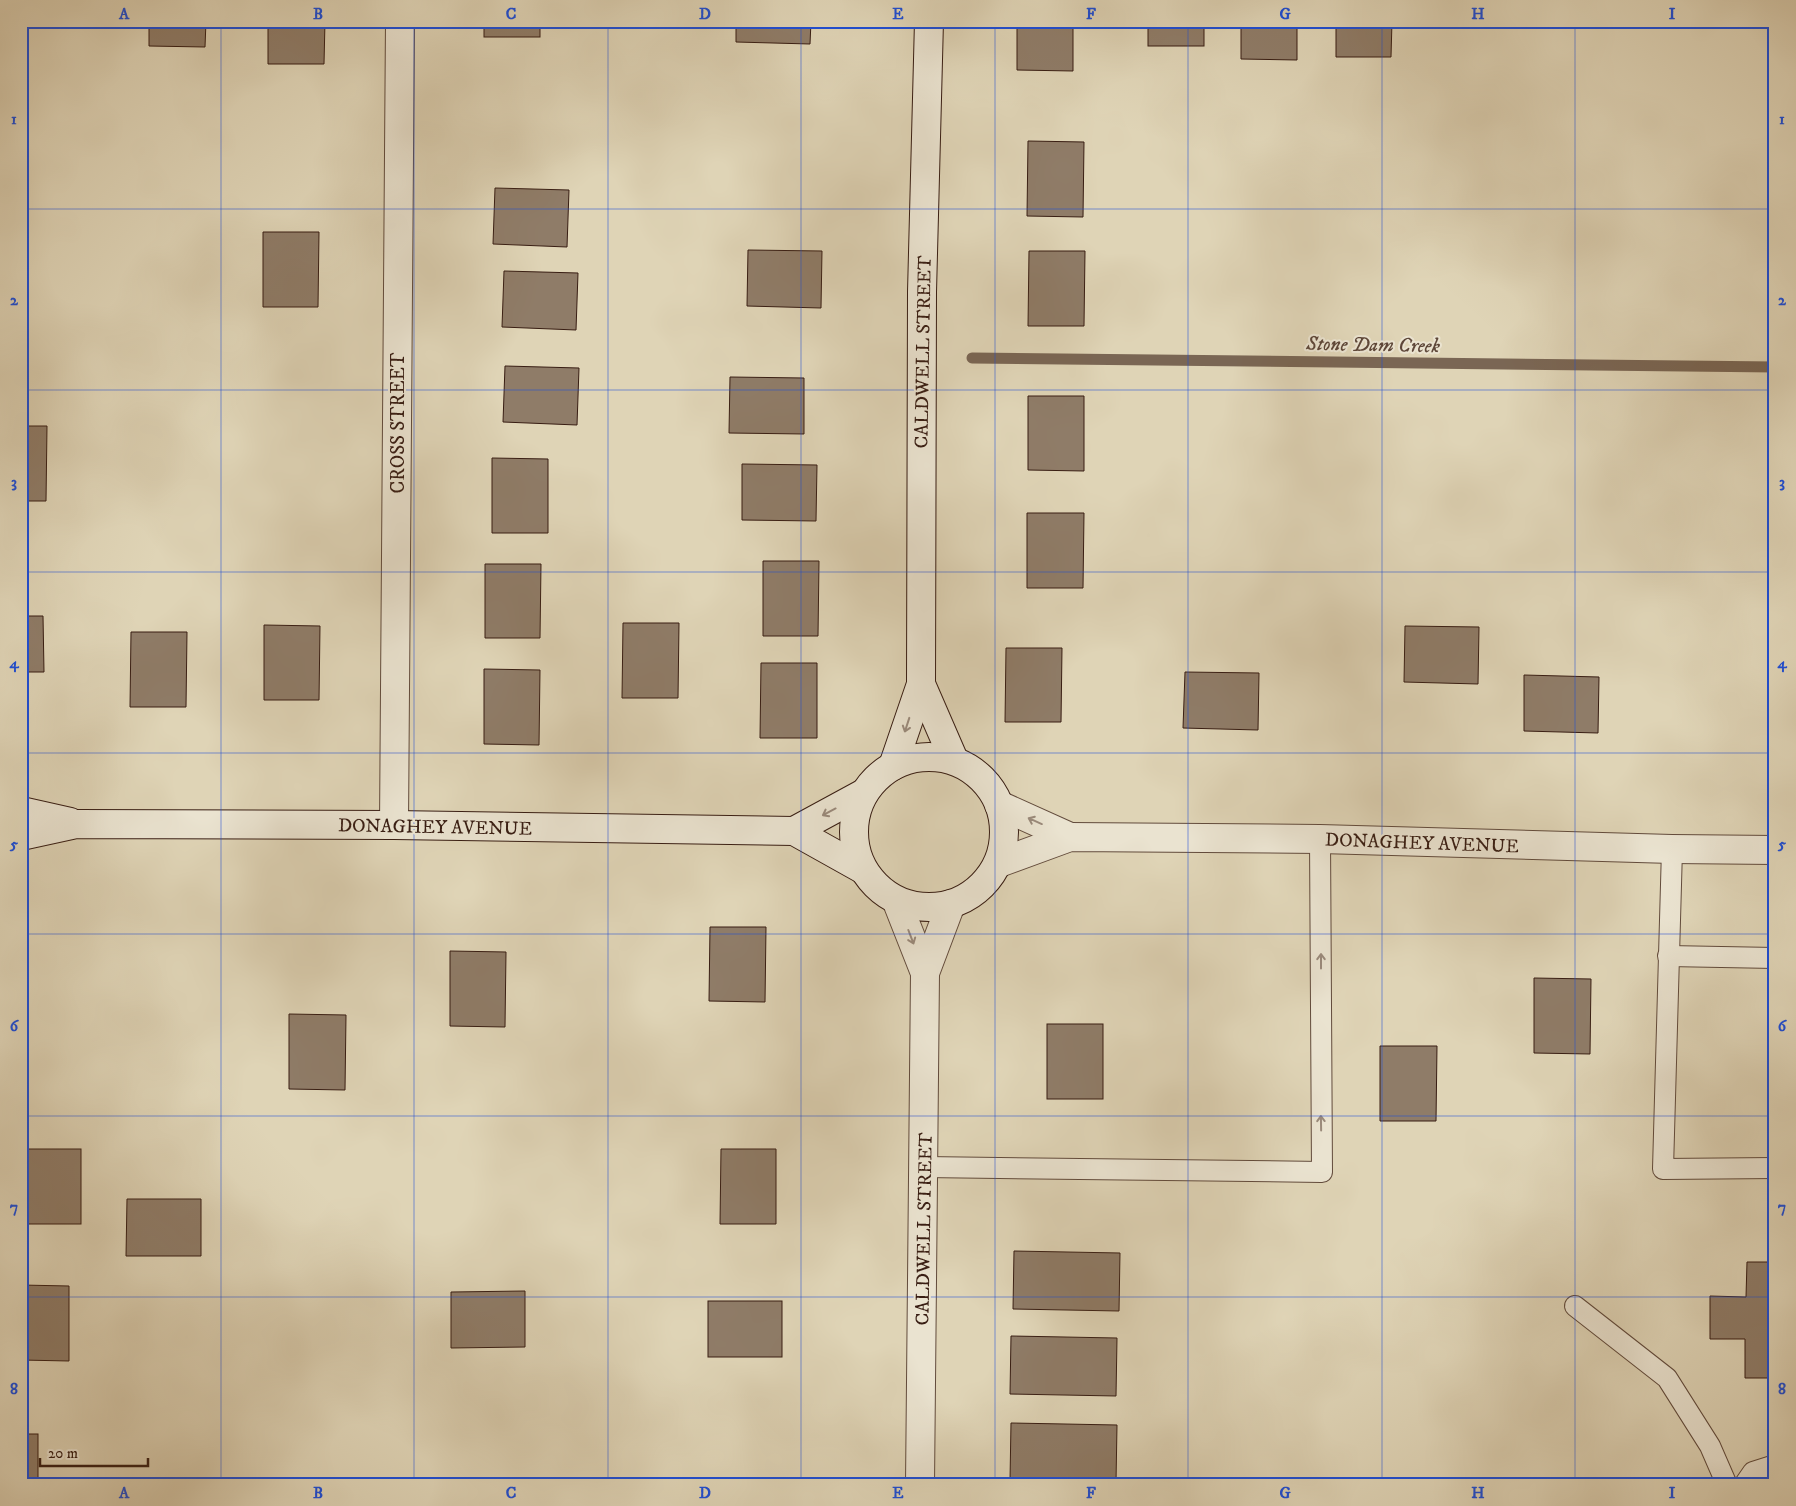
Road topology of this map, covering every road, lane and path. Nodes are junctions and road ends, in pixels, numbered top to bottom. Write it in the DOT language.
graph roads {
  1 [pos="400,21"];
  2 [pos="929,21"];
  3 [pos="920,684"];
  4 [pos="954,760"];
  5 [pos="893,766"];
  6 [pos="864,793"];
  7 [pos="999,805"];
  8 [pos="21,811"];
  9 [pos="76,824"];
  10 [pos="394,825"];
  11 [pos="794,831"];
  12 [pos="21,836"];
  13 [pos="1070,836"];
  14 [pos="1320,839"];
  15 [pos="1672,849"];
  16 [pos="1775,850"];
  17 [pos="998,863"];
  18 [pos="862,869"];
  19 [pos="897,902"];
  20 [pos="951,904"];
  21 [pos="1668,956"];
  22 [pos="1775,958"];
  23 [pos="925,972"];
  24 [pos="924,1167"];
  25 [pos="1775,1168"];
  26 [pos="1576,1306"];
  27 [pos="1775,1466"];
  28 [pos="920,1485"];
  29 [pos="1727,1485"];
  30 [pos="1744,1485"];
  1 -- 10 [label="main road, CROSS STREET"];
  2 -- 3 [label="main road, CALDWELL STREET"];
  3 -- 4 [label="main road, CALDWELL STREET"];
  3 -- 5 [label="main road, CALDWELL STREET, one-way"];
  4 -- 5 [label="main road"];
  4 -- 7 [label="main road"];
  5 -- 6 [label="main road"];
  6 -- 11 [label="main road, DONAGHEY AVENUE, one-way"];
  6 -- 18 [label="main road"];
  13 -- 7 [label="main road, DONAGHEY AVENUE, one-way"];
  7 -- 17 [label="main road"];
  8 -- 9 [label="main road, DONAGHEY AVENUE"];
  9 -- 10 [label="main road, DONAGHEY AVENUE"];
  9 -- 12 [label="main road, DONAGHEY AVENUE"];
  10 -- 11 [label="main road, DONAGHEY AVENUE"];
  11 -- 18 [label="main road, DONAGHEY AVENUE"];
  13 -- 14 [label="main road, DONAGHEY AVENUE"];
  13 -- 17 [label="main road, DONAGHEY AVENUE"];
  14 -- 15 [label="main road, DONAGHEY AVENUE"];
  24 -- 14 [label="lane, one-way"];
  15 -- 16 [label="main road, DONAGHEY AVENUE"];
  15 -- 21 [label="lane"];
  17 -- 20 [label="main road"];
  18 -- 19 [label="main road"];
  19 -- 20 [label="main road"];
  19 -- 23 [label="main road, CALDWELL STREET, one-way"];
  20 -- 23 [label="main road, CALDWELL STREET"];
  21 -- 22 [label="lane"];
  21 -- 25 [label="lane"];
  23 -- 24 [label="main road, CALDWELL STREET"];
  24 -- 28 [label="main road, CALDWELL STREET"];
  26 -- 29 [label="lane"];
  27 -- 30 [label="lane"];
}
